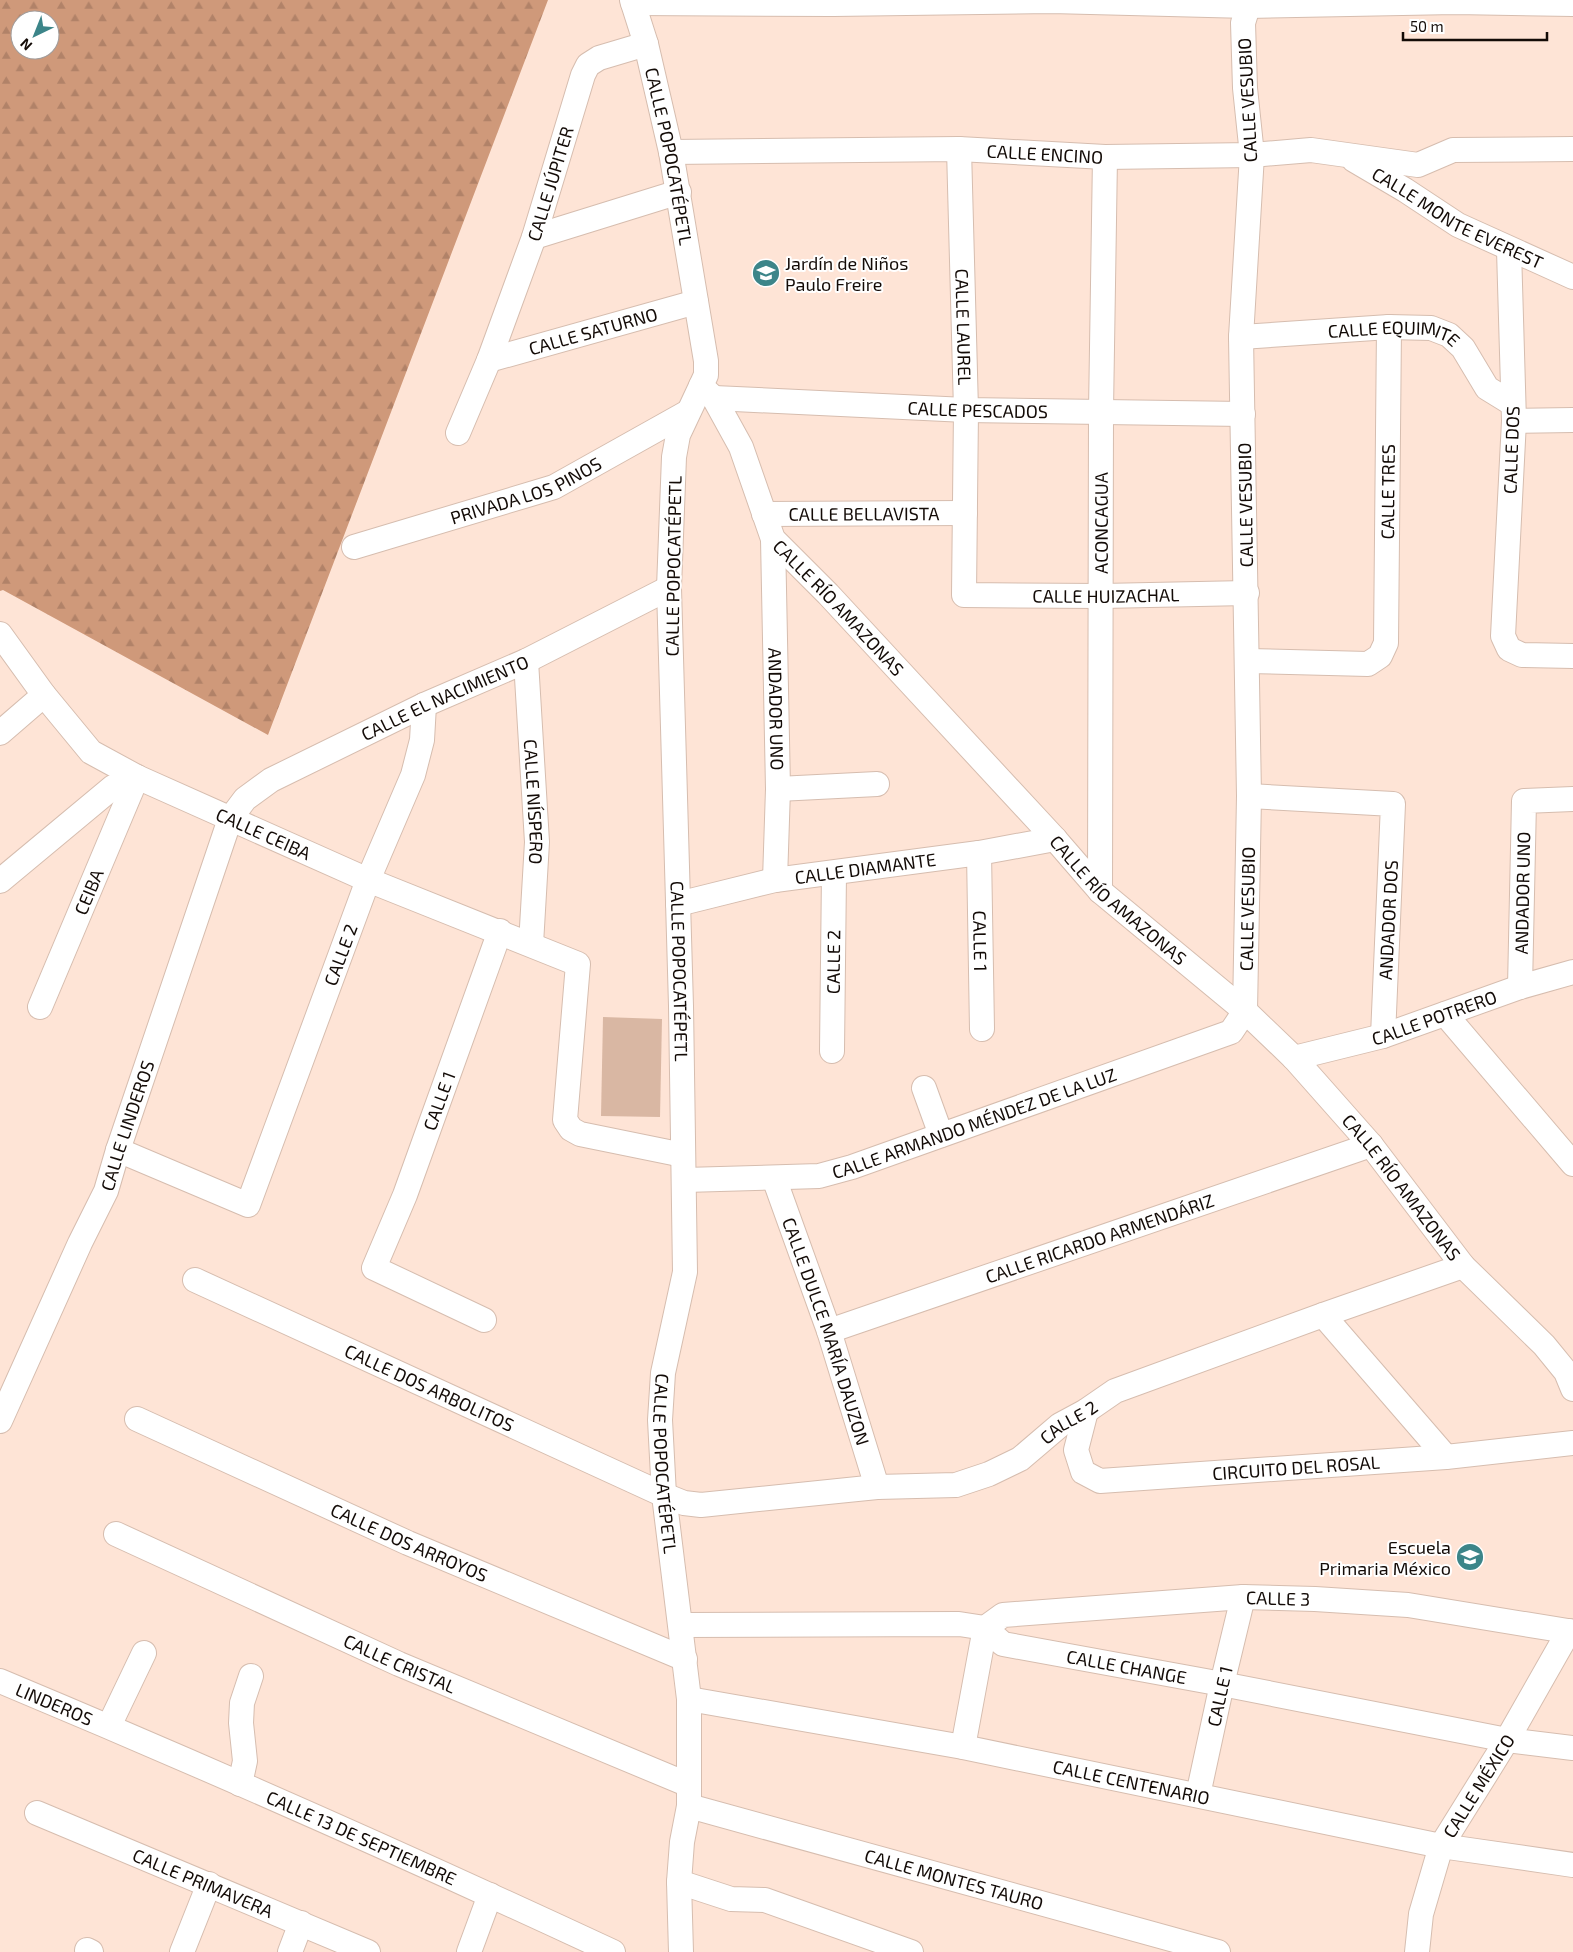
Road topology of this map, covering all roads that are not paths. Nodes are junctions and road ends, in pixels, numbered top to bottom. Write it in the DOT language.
graph roads {
  1 [pos="1051,0"];
  2 [pos="1455,1"];
  3 [pos="632,2"];
  4 [pos="834,2"];
  5 [pos="1249,3"];
  6 [pos="1573,4"];
  7 [pos="646,44"];
  8 [pos="959,149"];
  9 [pos="1573,149"];
  10 [pos="671,152"];
  11 [pos="1343,154"];
  12 [pos="1252,155"];
  13 [pos="1105,157"];
  14 [pos="1418,165"];
  15 [pos="1405,190"];
  16 [pos="679,192"];
  17 [pos="534,237"];
  18 [pos="1509,250"];
  19 [pos="1573,278"];
  20 [pos="696,302"];
  21 [pos="1389,327"];
  22 [pos="1241,337"];
  23 [pos="489,360"];
  24 [pos="708,392"];
  25 [pos="966,410"];
  26 [pos="1101,411"];
  27 [pos="688,412"];
  28 [pos="1513,413"];
  29 [pos="1243,414"];
  30 [pos="1573,420"];
  31 [pos="458,433"];
  32 [pos="965,512"];
  33 [pos="764,514"];
  34 [pos="773,539"];
  35 [pos="354,547"];
  36 [pos="669,588"];
  37 [pos="1247,593"];
  38 [pos="964,595"];
  39 [pos="1102,596"];
  40 [pos="0,634"];
  41 [pos="1573,656"];
  42 [pos="526,661"];
  43 [pos="1247,662"];
  44 [pos="44,694"];
  45 [pos="424,705"];
  46 [pos="0,733"];
  47 [pos="137,777"];
  48 [pos="877,784"];
  49 [pos="778,789"];
  50 [pos="1249,796"];
  51 [pos="1573,799"];
  52 [pos="230,819"];
  53 [pos="1055,839"];
  54 [pos="979,853"];
  55 [pos="834,873"];
  56 [pos="368,880"];
  57 [pos="775,880"];
  58 [pos="0,881"];
  59 [pos="1100,891"];
  60 [pos="678,904"];
  61 [pos="500,931"];
  62 [pos="531,944"];
  63 [pos="1573,972"];
  64 [pos="1520,986"];
  65 [pos="40,1007"];
  66 [pos="1245,1011"];
  67 [pos="1445,1014"];
  68 [pos="982,1029"];
  69 [pos="1383,1036"];
  70 [pos="832,1051"];
  71 [pos="1294,1058"];
  72 [pos="924,1088"];
  73 [pos="941,1135"];
  74 [pos="1371,1145"];
  75 [pos="118,1150"];
  76 [pos="683,1155"];
  77 [pos="1573,1164"];
  78 [pos="774,1178"];
  79 [pos="685,1180"];
  80 [pos="1463,1266"];
  81 [pos="195,1280"];
  82 [pos="1323,1315"];
  83 [pos="484,1320"];
  84 [pos="829,1331"];
  85 [pos="1573,1389"];
  86 [pos="1086,1411"];
  87 [pos="137,1419"];
  88 [pos="0,1421"];
  89 [pos="1573,1443"];
  90 [pos="1446,1457"];
  91 [pos="877,1486"];
  92 [pos="664,1495"];
  93 [pos="116,1534"];
  94 [pos="1243,1598"];
  95 [pos="681,1625"];
  96 [pos="985,1628"];
  97 [pos="1571,1631"];
  98 [pos="144,1653"];
  99 [pos="685,1659"];
  100 [pos="251,1676"];
  101 [pos="0,1681"];
  102 [pos="1222,1684"];
  103 [pos="689,1699"];
  104 [pos="109,1726"];
  105 [pos="1507,1740"];
  106 [pos="963,1747"];
  107 [pos="1573,1748"];
  108 [pos="240,1784"];
  109 [pos="1198,1795"];
  110 [pos="689,1796"];
  111 [pos="37,1813"];
  112 [pos="1441,1846"];
  113 [pos="1573,1865"];
  114 [pos="679,1882"];
  115 [pos="209,1884"];
  116 [pos="490,1895"];
  117 [pos="301,1923"];
  118 [pos="182,1952"];
  119 [pos="290,1952"];
  120 [pos="368,1952"];
  121 [pos="469,1952"];
  122 [pos="612,1952"];
  123 [pos="681,1952"];
  124 [pos="911,1952"];
  125 [pos="1218,1952"];
  126 [pos="1417,1952"];
  1 -- 4 [label="street"];
  1 -- 5 [label="street"];
  2 -- 5 [label="street"];
  2 -- 6 [label="street"];
  3 -- 4 [label="street"];
  3 -- 7 [label="street, CALLE POPOCATÉPETL"];
  5 -- 12 [label="street, CALLE VESUBIO"];
  7 -- 10 [label="street, CALLE POPOCATÉPETL"];
  7 -- 17 [label="street, CALLE JÚPITER"];
  8 -- 10 [label="street, CALLE ENCINO"];
  8 -- 13 [label="street, CALLE ENCINO"];
  8 -- 25 [label="street, CALLE LAUREL"];
  9 -- 14 [label="street"];
  10 -- 16 [label="street, CALLE POPOCATÉPETL"];
  11 -- 12 [label="street, CALLE ENCINO"];
  11 -- 14 [label="street, CALLE ENCINO"];
  11 -- 15 [label="street, CALLE MONTE EVEREST"];
  12 -- 13 [label="street, CALLE ENCINO"];
  12 -- 22 [label="street, CALLE VESUBIO"];
  13 -- 26 [label="street, ACONCAGUA"];
  14 -- 15 [label="street"];
  15 -- 18 [label="street, CALLE MONTE EVEREST"];
  16 -- 17 [label="street"];
  16 -- 20 [label="street, CALLE POPOCATÉPETL"];
  17 -- 23 [label="street, CALLE JÚPITER"];
  18 -- 19 [label="street, CALLE MONTE EVEREST"];
  18 -- 28 [label="street, CALLE DOS"];
  20 -- 23 [label="street, CALLE SATURNO"];
  20 -- 24 [label="street, CALLE POPOCATÉPETL"];
  21 -- 22 [label="street, CALLE EQUIMITE"];
  21 -- 28 [label="street, CALLE EQUIMITE"];
  21 -- 43 [label="street, CALLE TRES"];
  22 -- 29 [label="street, CALLE VESUBIO"];
  23 -- 31 [label="street, CALLE JÚPITER"];
  24 -- 25 [label="street, CALLE PESCADOS"];
  24 -- 27 [label="street, CALLE POPOCATÉPETL"];
  24 -- 33 [label="street, CALLE RÍO AMAZONAS"];
  25 -- 26 [label="street, CALLE PESCADOS"];
  25 -- 32 [label="street, CALLE LAUREL"];
  26 -- 29 [label="street, CALLE PESCADOS"];
  26 -- 39 [label="street, ACONCAGUA"];
  27 -- 35 [label="street, PRIVADA LOS PINOS"];
  27 -- 36 [label="street, CALLE POPOCATÉPETL"];
  28 -- 30 [label="street"];
  28 -- 41 [label="street, CALLE DOS"];
  29 -- 37 [label="street, CALLE VESUBIO"];
  32 -- 33 [label="street, CALLE BELLAVISTA"];
  32 -- 38 [label="street, CALLE LAUREL"];
  33 -- 34 [label="street, CALLE RÍO AMAZONAS"];
  34 -- 49 [label="street, ANDADOR UNO"];
  34 -- 53 [label="street, CALLE RÍO AMAZONAS"];
  36 -- 42 [label="street, CALLE EL NACIMIENTO"];
  36 -- 60 [label="street, CALLE POPOCATÉPETL"];
  37 -- 39 [label="street, CALLE HUIZACHAL"];
  37 -- 43 [label="street, CALLE VESUBIO"];
  38 -- 39 [label="street, CALLE HUIZACHAL"];
  39 -- 59 [label="street, ACONCAGUA"];
  40 -- 44 [label="street, CALLE CEIBA"];
  42 -- 45 [label="street, CALLE EL NACIMIENTO"];
  42 -- 62 [label="street, CALLE NÍSPERO"];
  43 -- 50 [label="street, CALLE VESUBIO"];
  44 -- 46 [label="street"];
  44 -- 47 [label="street, CALLE CEIBA"];
  45 -- 52 [label="street, CALLE EL NACIMIENTO"];
  45 -- 56 [label="street, CALLE 2"];
  47 -- 52 [label="street, CALLE CEIBA"];
  47 -- 58 [label="street"];
  47 -- 65 [label="street, CEIBA"];
  48 -- 49 [label="street"];
  49 -- 57 [label="street, ANDADOR UNO"];
  50 -- 66 [label="street, CALLE VESUBIO"];
  50 -- 69 [label="street, ANDADOR DOS"];
  51 -- 64 [label="street, ANDADOR UNO"];
  52 -- 56 [label="street, CALLE CEIBA"];
  52 -- 75 [label="street, CALLE LINDEROS"];
  53 -- 54 [label="street, CALLE DIAMANTE"];
  53 -- 59 [label="street, CALLE RÍO AMAZONAS"];
  54 -- 55 [label="street, CALLE DIAMANTE"];
  54 -- 68 [label="street, CALLE 1"];
  55 -- 57 [label="street, CALLE DIAMANTE"];
  55 -- 70 [label="street, CALLE 2"];
  56 -- 61 [label="street, CALLE CEIBA"];
  56 -- 75 [label="street, CALLE 2"];
  57 -- 60 [label="street, CALLE DIAMANTE"];
  59 -- 66 [label="street, CALLE RÍO AMAZONAS"];
  60 -- 76 [label="street, CALLE POPOCATÉPETL"];
  61 -- 62 [label="street, CALLE CEIBA"];
  61 -- 83 [label="street, CALLE 1"];
  62 -- 76 [label="street, CALLE CEIBA"];
  63 -- 64 [label="street, CALLE POTRERO"];
  64 -- 67 [label="street, CALLE POTRERO"];
  66 -- 71 [label="street, CALLE RÍO AMAZONAS"];
  66 -- 73 [label="street, CALLE ARMANDO MÉNDEZ DE LA LUZ"];
  67 -- 69 [label="street, CALLE POTRERO"];
  67 -- 77 [label="street"];
  69 -- 71 [label="street, CALLE POTRERO"];
  71 -- 74 [label="street, CALLE RÍO AMAZONAS"];
  72 -- 73 [label="street"];
  73 -- 78 [label="street, CALLE ARMANDO MÉNDEZ DE LA LUZ"];
  74 -- 80 [label="street, CALLE RÍO AMAZONAS"];
  74 -- 84 [label="street, CALLE RICARDO ARMENDÁRIZ"];
  75 -- 88 [label="street, CALLE LINDEROS"];
  76 -- 79 [label="street, CALLE POPOCATÉPETL"];
  78 -- 79 [label="street, CALLE ARMANDO MÉNDEZ DE LA LUZ"];
  78 -- 84 [label="street, CALLE DULCE MARÍA DAUZON"];
  79 -- 92 [label="street, CALLE POPOCATÉPETL"];
  80 -- 82 [label="street, CALLE 2"];
  80 -- 85 [label="street, CALLE RÍO AMAZONAS"];
  81 -- 92 [label="street, CALLE DOS ARBOLITOS"];
  82 -- 86 [label="street, CALLE 2"];
  82 -- 90 [label="street"];
  84 -- 91 [label="street, CALLE DULCE MARÍA DAUZON"];
  86 -- 90 [label="street, CIRCUITO DEL ROSAL"];
  86 -- 91 [label="street, CALLE 2"];
  87 -- 99 [label="street, CALLE DOS ARROYOS"];
  89 -- 90 [label="street, CIRCUITO DEL ROSAL"];
  91 -- 92 [label="street, CALLE 2"];
  92 -- 95 [label="street, CALLE POPOCATÉPETL"];
  93 -- 110 [label="street, CALLE CRISTAL"];
  94 -- 96 [label="street, CALLE 3"];
  94 -- 97 [label="street, CALLE 3"];
  94 -- 102 [label="street, CALLE 1"];
  95 -- 96 [label="street"];
  95 -- 99 [label="street, CALLE POPOCATÉPETL"];
  96 -- 102 [label="street, CALLE CHANGE"];
  96 -- 106 [label="street"];
  97 -- 105 [label="street, CALLE MÉXICO"];
  98 -- 104 [label="street"];
  99 -- 103 [label="street, CALLE POPOCATÉPETL"];
  100 -- 108 [label="street"];
  101 -- 104 [label="street, LINDEROS"];
  102 -- 105 [label="street, CALLE CHANGE"];
  102 -- 109 [label="street, CALLE 1"];
  103 -- 106 [label="street, CALLE CENTENARIO"];
  103 -- 110 [label="street, CALLE POPOCATÉPETL"];
  104 -- 108 [label="street, CALLE 13 DE SEPTIEMBRE"];
  105 -- 107 [label="street, CALLE CHANGE"];
  105 -- 112 [label="street, CALLE MÉXICO"];
  106 -- 109 [label="street, CALLE CENTENARIO"];
  108 -- 116 [label="street, CALLE 13 DE SEPTIEMBRE"];
  109 -- 112 [label="street, CALLE CENTENARIO"];
  110 -- 114 [label="street, CALLE POPOCATÉPETL"];
  110 -- 125 [label="street, CALLE MONTES TAURO"];
  111 -- 115 [label="street, CALLE PRIMAVERA"];
  112 -- 113 [label="street, CALLE CENTENARIO"];
  112 -- 126 [label="street, CALLE MÉXICO"];
  114 -- 123 [label="street, CALLE POPOCATÉPETL"];
  114 -- 124 [label="street"];
  115 -- 117 [label="street, CALLE PRIMAVERA"];
  115 -- 118 [label="street"];
  116 -- 121 [label="street"];
  116 -- 122 [label="street, CALLE 13 DE SEPTIEMBRE"];
  117 -- 119 [label="street"];
  117 -- 120 [label="street, CALLE PRIMAVERA"];
}
